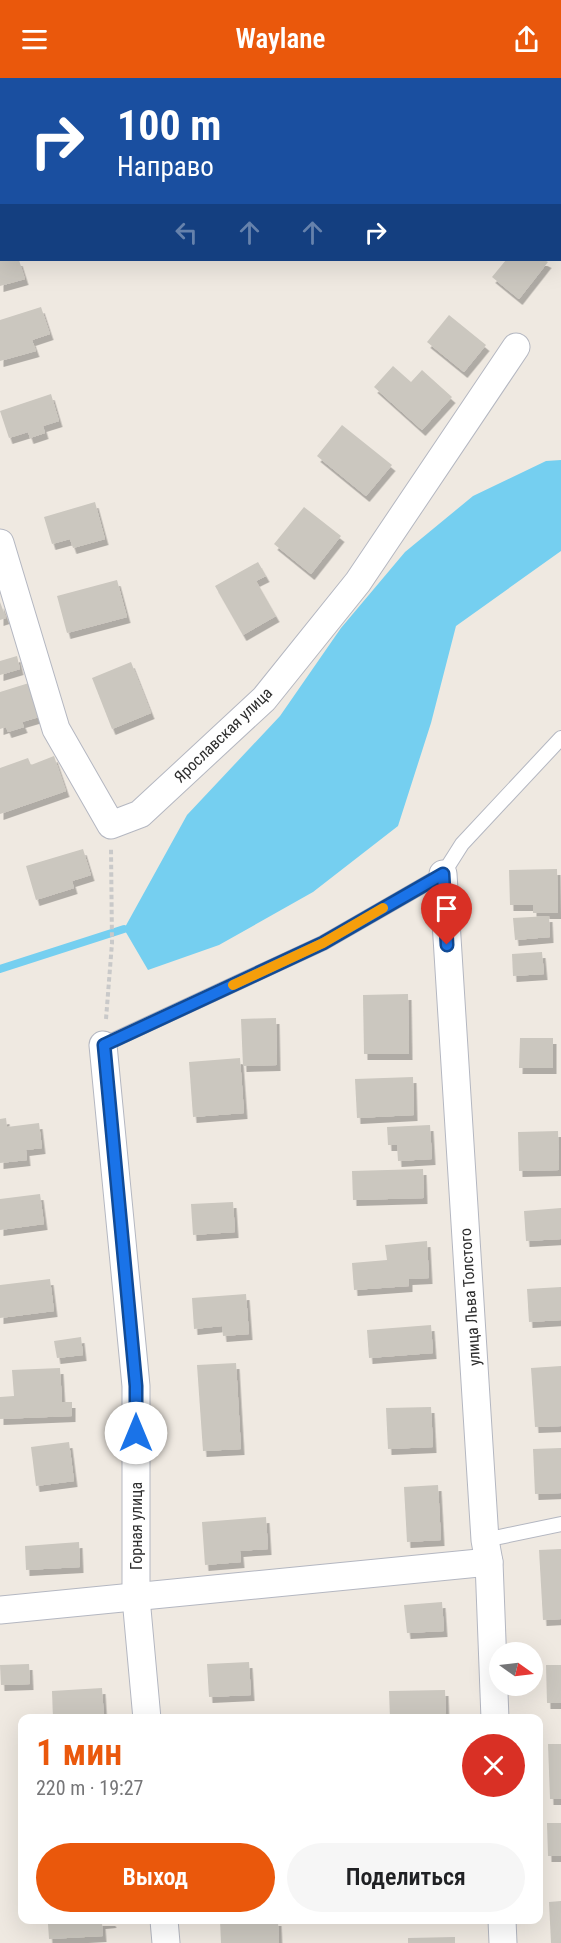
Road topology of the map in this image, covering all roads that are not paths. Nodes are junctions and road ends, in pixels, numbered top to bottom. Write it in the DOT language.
graph roads {
  1 [pos="516,347"];
  2 [pos="0,543"];
  3 [pos="561,738"];
  4 [pos="443,874"];
  5 [pos="104,1045"];
  6 [pos="561,1524"];
  7 [pos="487,1551"];
  8 [pos="136,1598"];
  9 [pos="0,1610"];
  10 [pos="147,1714"];
  11 [pos="495,1714"];
  12 [pos="164,1924"];
  13 [pos="502,1924"];
  14 [pos="166,1943"];
  15 [pos="503,1943"];
  1 -- 2 [label="street, Ярославская улица"];
  3 -- 4 [label="lane"];
  4 -- 5 [label="lane"];
  4 -- 7 [label="street, улица Льва Толстого"];
  5 -- 8 [label="street, Горная улица"];
  6 -- 7 [label="lane"];
  7 -- 8 [label="street"];
  7 -- 11 [label="street, улица Льва Толстого"];
  8 -- 9 [label="street"];
  8 -- 10 [label="street, Горная улица"];
  12 -- 14 [label="street"];
  13 -- 15 [label="street"];
}
